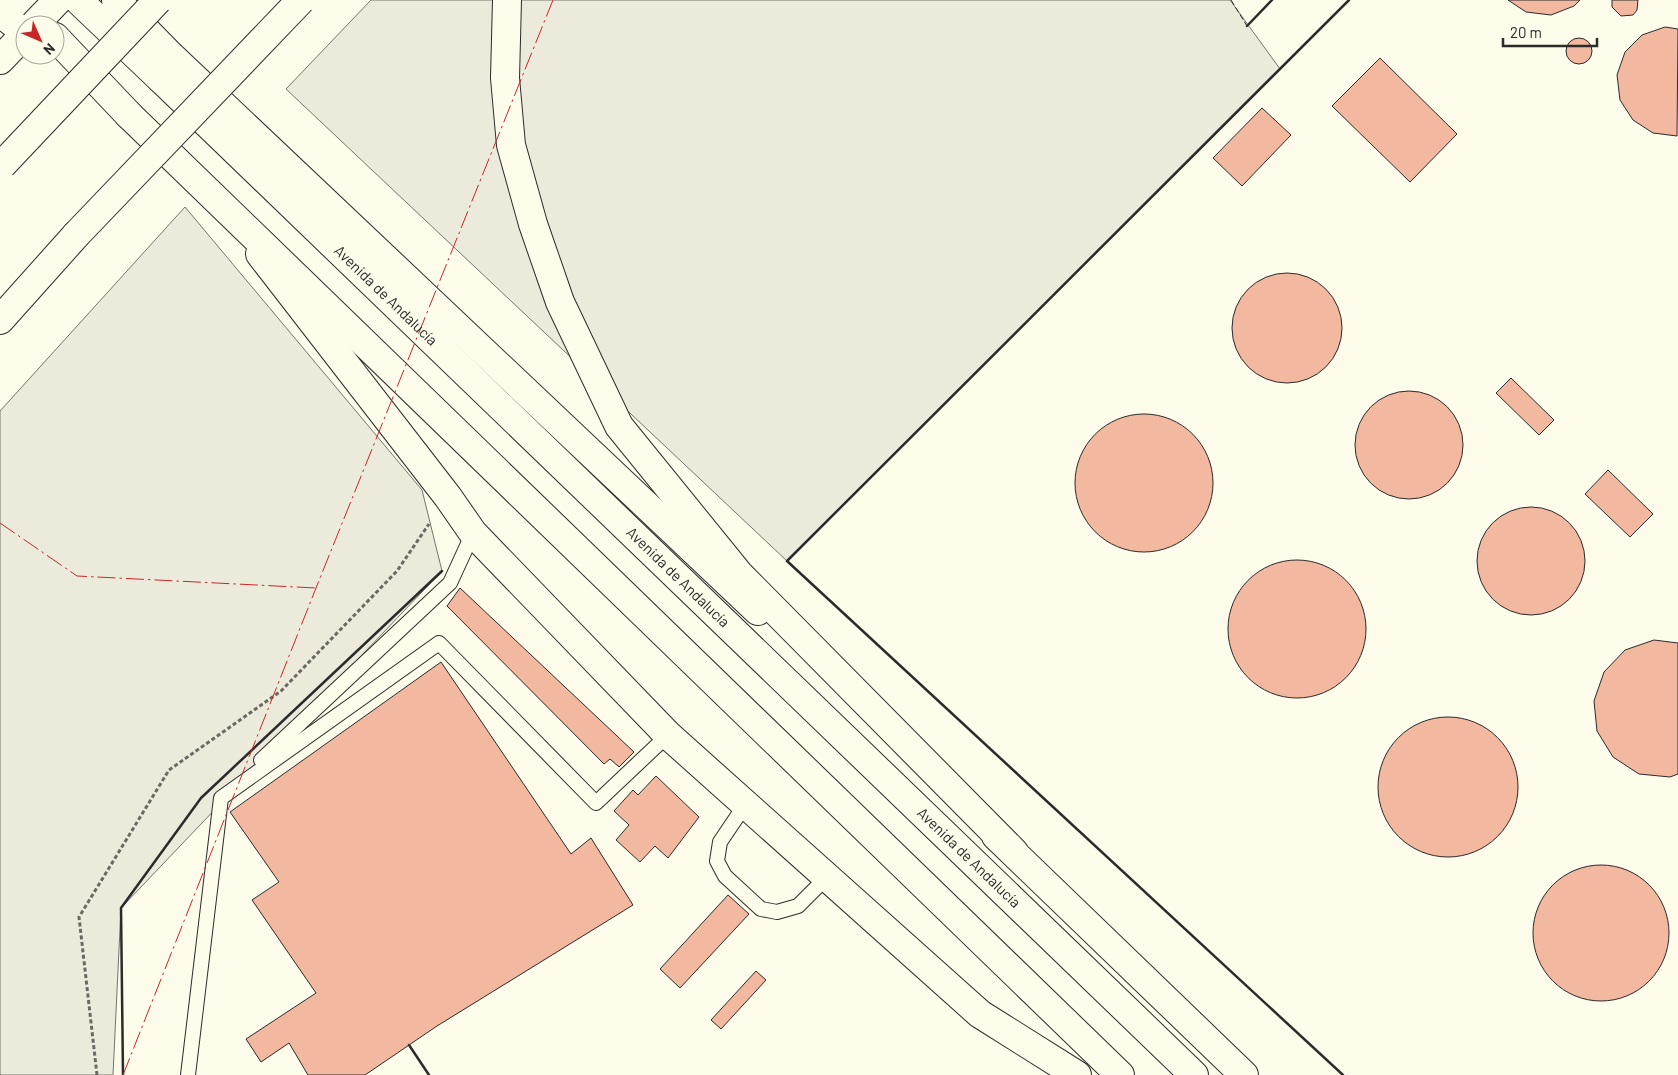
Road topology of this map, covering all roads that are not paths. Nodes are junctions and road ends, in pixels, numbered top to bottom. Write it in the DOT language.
graph roads {
  1 [pos="19,0"];
  2 [pos="58,0"];
  3 [pos="78,0"];
  4 [pos="116,0"];
  5 [pos="158,0"];
  6 [pos="301,0"];
  7 [pos="507,0"];
  8 [pos="0,13"];
  9 [pos="33,15"];
  10 [pos="44,15"];
  11 [pos="15,25"];
  12 [pos="15,44"];
  13 [pos="65,48"];
  14 [pos="0,60"];
  15 [pos="65,64"];
  16 [pos="129,115"];
  17 [pos="1,166"];
  18 [pos="224,207"];
  19 [pos="0,320"];
  20 [pos="473,533"];
  21 [pos="668,735"];
  22 [pos="221,798"];
  23 [pos="746,805"];
  24 [pos="1014,852"];
  25 [pos="826,877"];
  26 [pos="188,1075"];
  27 [pos="1078,1075"];
  28 [pos="1120,1075"];
  29 [pos="1194,1075"];
  30 [pos="1244,1075"];
  1 -- 9 [label="main road"];
  2 -- 10 [label="main road, bridge"];
  3 -- 29 [label="main road, Avenida de Andalucía"];
  4 -- 24 [label="main road, Avenida de Andalucía"];
  5 -- 17 [label="main road, bridge"];
  6 -- 19 [label="main road, bridge"];
  7 -- 24 [label="main road"];
  8 -- 11 [label="main road"];
  12 -- 14 [label="main road"];
  13 -- 16 [label="main road"];
  15 -- 16 [label="main road"];
  16 -- 18 [label="main road"];
  18 -- 20 [label="main road"];
  18 -- 28 [label="main road"];
  20 -- 21 [label="main road"];
  20 -- 22 [label="lane"];
  21 -- 22 [label="lane"];
  21 -- 23 [label="main road"];
  22 -- 26 [label="lane"];
  23 -- 25 [label="main road"];
  23 -- 25 [label="lane"];
  24 -- 30 [label="main road"];
  25 -- 27 [label="main road"];
}
